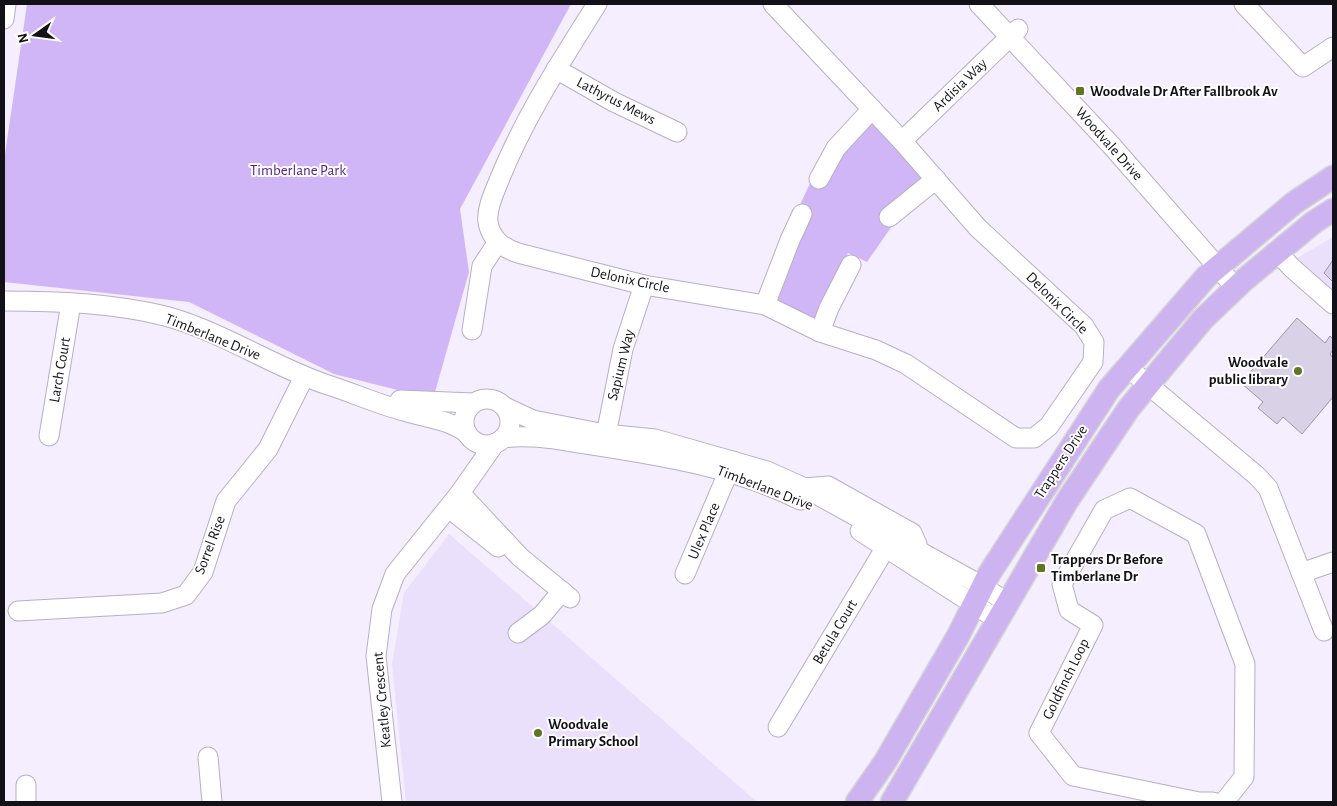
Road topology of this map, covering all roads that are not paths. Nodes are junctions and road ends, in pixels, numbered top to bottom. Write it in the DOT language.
graph roads {
  1 [pos="6,4"];
  2 [pos="597,4"];
  3 [pos="773,4"];
  4 [pos="980,4"];
  5 [pos="996,4"];
  6 [pos="1244,4"];
  7 [pos="4,19"];
  8 [pos="1014,33"];
  9 [pos="1333,47"];
  10 [pos="556,69"];
  11 [pos="872,109"];
  12 [pos="677,132"];
  13 [pos="902,141"];
  14 [pos="1333,177"];
  15 [pos="819,179"];
  16 [pos="936,179"];
  17 [pos="1333,210"];
  18 [pos="802,214"];
  19 [pos="889,217"];
  20 [pos="498,242"];
  21 [pos="1278,253"];
  22 [pos="851,265"];
  23 [pos="1223,265"];
  24 [pos="1240,284"];
  25 [pos="644,285"];
  26 [pos="4,301"];
  27 [pos="71,303"];
  28 [pos="1333,304"];
  29 [pos="765,305"];
  30 [pos="472,330"];
  31 [pos="820,332"];
  32 [pos="1127,367"];
  33 [pos="304,377"];
  34 [pos="1149,384"];
  35 [pos="357,394"];
  36 [pos="473,403"];
  37 [pos="505,407"];
  38 [pos="49,436"];
  39 [pos="470,436"];
  40 [pos="655,439"];
  41 [pos="604,440"];
  42 [pos="499,441"];
  43 [pos="731,466"];
  44 [pos="767,471"];
  45 [pos="471,477"];
  46 [pos="805,488"];
  47 [pos="454,500"];
  48 [pos="889,542"];
  49 [pos="930,558"];
  50 [pos="1333,562"];
  51 [pos="1301,573"];
  52 [pos="685,574"];
  53 [pos="979,595"];
  54 [pos="18,611"];
  55 [pos="1002,611"];
  56 [pos="1324,631"];
  57 [pos="518,633"];
  58 [pos="778,727"];
  59 [pos="208,757"];
  60 [pos="1127,795"];
  61 [pos="212,802"];
  62 [pos="392,802"];
  63 [pos="857,802"];
  64 [pos="892,802"];
  65 [pos="1213,802"];
  66 [pos="1224,802"];
  1 -- 7 [label="street"];
  2 -- 10 [label="street"];
  3 -- 11 [label="street, Delonix Circle"];
  4 -- 8 [label="street, Woodvale Drive"];
  5 -- 8 [label="street, Woodvale Drive"];
  6 -- 9 [label="street"];
  8 -- 13 [label="street, Ardisia Way"];
  8 -- 23 [label="street, Woodvale Drive"];
  10 -- 12 [label="street, Lathyrus Mews"];
  10 -- 20 [label="street"];
  11 -- 13 [label="street, Delonix Circle"];
  11 -- 15 [label="street"];
  13 -- 16 [label="street, Delonix Circle"];
  14 -- 23 [label="main road, Trappers Drive"];
  16 -- 19 [label="street"];
  16 -- 31 [label="street, Delonix Circle"];
  17 -- 21 [label="main road, Trappers Drive"];
  18 -- 29 [label="street"];
  20 -- 25 [label="street, Delonix Circle"];
  20 -- 30 [label="street"];
  21 -- 24 [label="main road, Trappers Drive"];
  21 -- 28 [label="street"];
  22 -- 31 [label="street"];
  23 -- 24 [label="street, Woodvale Drive"];
  23 -- 32 [label="main road, Trappers Drive"];
  24 -- 34 [label="main road, Trappers Drive"];
  25 -- 29 [label="street, Delonix Circle"];
  25 -- 41 [label="street, Sapium Way"];
  26 -- 27 [label="street, Timberlane Drive"];
  27 -- 33 [label="street, Timberlane Drive"];
  27 -- 38 [label="street, Larch Court"];
  29 -- 31 [label="street, Delonix Circle"];
  32 -- 34 [label="street"];
  32 -- 53 [label="main road, Trappers Drive"];
  33 -- 35 [label="street, Timberlane Drive"];
  33 -- 54 [label="street, Sorrel Rise"];
  34 -- 51 [label="street"];
  34 -- 55 [label="main road, Trappers Drive"];
  35 -- 36 [label="street, Timberlane Drive"];
  35 -- 39 [label="street, Timberlane Drive"];
  36 -- 37 [label="street"];
  36 -- 39 [label="street"];
  37 -- 41 [label="street, Timberlane Drive"];
  37 -- 42 [label="street"];
  39 -- 42 [label="street"];
  39 -- 45 [label="street, Keatley Crescent"];
  40 -- 41 [label="street, Timberlane Drive"];
  40 -- 43 [label="street, Timberlane Drive"];
  40 -- 44 [label="street, Timberlane Drive"];
  41 -- 42 [label="street, Timberlane Drive"];
  41 -- 43 [label="street, Timberlane Drive"];
  42 -- 45 [label="street, Keatley Crescent"];
  43 -- 44 [label="street, Timberlane Drive"];
  43 -- 48 [label="street, Timberlane Drive"];
  43 -- 52 [label="street, Ulex Place"];
  44 -- 46 [label="street, Timberlane Drive"];
  45 -- 47 [label="street, Keatley Crescent"];
  46 -- 48 [label="street, Timberlane Drive"];
  46 -- 49 [label="street, Timberlane Drive"];
  47 -- 57 [label="street"];
  47 -- 62 [label="street, Keatley Crescent"];
  48 -- 49 [label="street, Timberlane Drive"];
  48 -- 53 [label="street, Timberlane Drive"];
  48 -- 58 [label="street, Betula Court"];
  49 -- 53 [label="street, Timberlane Drive"];
  50 -- 51 [label="street"];
  51 -- 56 [label="street"];
  53 -- 55 [label="street, Timberlane Drive"];
  53 -- 63 [label="main road, Trappers Drive"];
  55 -- 64 [label="main road, Trappers Drive"];
  59 -- 61 [label="street"];
  60 -- 65 [label="street, Goldfinch Loop"];
  60 -- 66 [label="street, Goldfinch Loop"];
}
